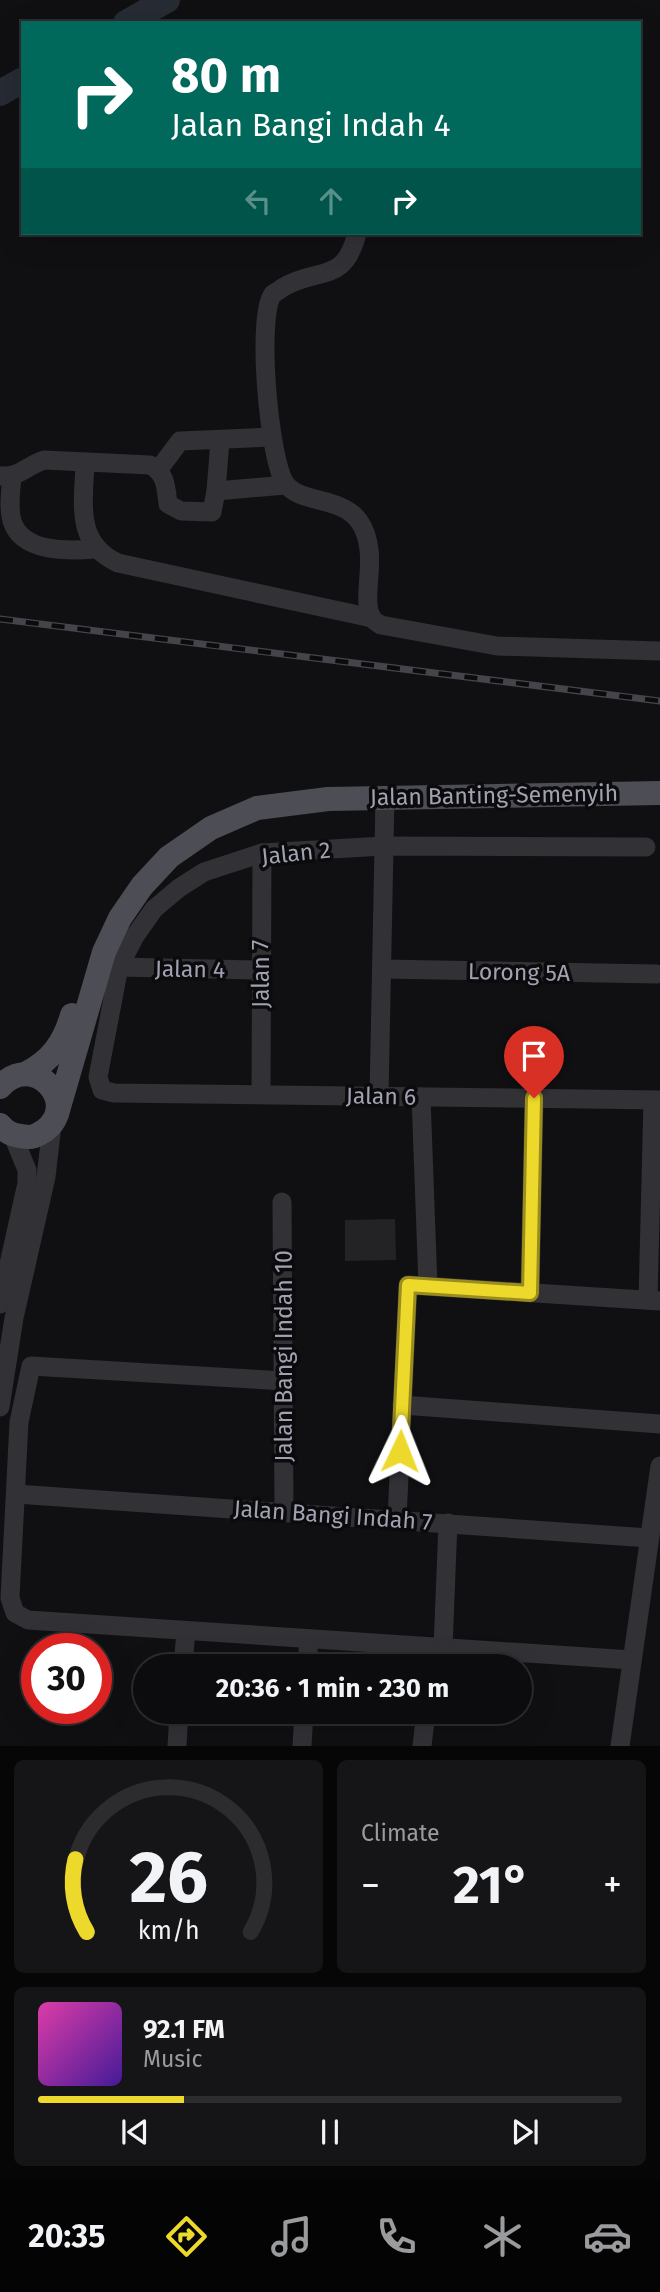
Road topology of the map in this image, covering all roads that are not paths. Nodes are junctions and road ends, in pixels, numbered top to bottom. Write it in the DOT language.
graph roads {
  1 [pos="356,235"];
  2 [pos="271,437"];
  3 [pos="220,440"];
  4 [pos="85,462"];
  5 [pos="159,469"];
  6 [pos="6,476"];
  7 [pos="286,485"];
  8 [pos="216,491"];
  9 [pos="95,549"];
  10 [pos="372,618"];
  11 [pos="660,651"];
  12 [pos="660,793"];
  13 [pos="385,796"];
  14 [pos="328,799"];
  15 [pos="384,846"];
  16 [pos="646,847"];
  17 [pos="262,853"];
  18 [pos="119,967"];
  19 [pos="382,969"];
  20 [pos="261,970"];
  21 [pos="656,974"];
  22 [pos="9,1079"];
  23 [pos="102,1090"];
  24 [pos="261,1094"];
  25 [pos="379,1096"];
  26 [pos="421,1097"];
  27 [pos="534,1098"];
  28 [pos="656,1100"];
  29 [pos="54,1120"];
  30 [pos="6,1131"];
  31 [pos="282,1202"];
  32 [pos="428,1286"];
  33 [pos="530,1293"];
  34 [pos="654,1300"];
  35 [pos="0,1304"];
  36 [pos="285,1381"];
  37 [pos="402,1405"];
  38 [pos="0,1407"];
  39 [pos="660,1424"];
  40 [pos="660,1466"];
  41 [pos="16,1494"];
  42 [pos="284,1511"];
  43 [pos="397,1519"];
  44 [pos="448,1523"];
  45 [pos="652,1546"];
  46 [pos="186,1630"];
  47 [pos="309,1639"];
  48 [pos="435,1653"];
  49 [pos="184,1654"];
  50 [pos="308,1654"];
  51 [pos="632,1660"];
  52 [pos="178,1724"];
  53 [pos="303,1724"];
  54 [pos="424,1724"];
  55 [pos="177,1746"];
  56 [pos="302,1746"];
  57 [pos="422,1746"];
  58 [pos="621,1746"];
  1 -- 2 [label="street"];
  2 -- 3 [label="street"];
  2 -- 7 [label="street"];
  3 -- 5 [label="street"];
  3 -- 8 [label="street"];
  4 -- 5 [label="street"];
  4 -- 6 [label="street"];
  4 -- 9 [label="street"];
  5 -- 8 [label="street"];
  6 -- 9 [label="street"];
  7 -- 8 [label="street"];
  7 -- 10 [label="street"];
  9 -- 10 [label="street"];
  10 -- 11 [label="street"];
  12 -- 13 [label="main road, Jalan Banting-Semenyih"];
  13 -- 14 [label="main road, Jalan Banting-Semenyih"];
  13 -- 15 [label="street"];
  14 -- 22 [label="main road, Jalan Banting-Semenyih"];
  14 -- 29 [label="main road, Jalan Banting-Semenyih"];
  15 -- 16 [label="street, Jalan 2"];
  15 -- 17 [label="street, Jalan 2"];
  15 -- 19 [label="street"];
  17 -- 18 [label="street, Jalan 2"];
  17 -- 20 [label="street, Jalan 7"];
  18 -- 20 [label="street, Jalan 4"];
  18 -- 23 [label="street, Jalan 2"];
  19 -- 21 [label="street, Lorong 5A"];
  19 -- 25 [label="street"];
  20 -- 24 [label="street, Jalan 7"];
  22 -- 29 [label="main road"];
  23 -- 24 [label="street, Jalan 6"];
  24 -- 25 [label="street, Jalan 6"];
  25 -- 26 [label="street, Jalan 6"];
  26 -- 27 [label="street, Jalan 6"];
  26 -- 32 [label="street"];
  27 -- 28 [label="street, Jalan 6"];
  27 -- 33 [label="street"];
  28 -- 34 [label="street"];
  29 -- 30 [label="main road"];
  29 -- 38 [label="street"];
  30 -- 35 [label="street"];
  31 -- 36 [label="street, Jalan Bangi Indah 10"];
  32 -- 33 [label="street"];
  32 -- 37 [label="street"];
  33 -- 34 [label="street"];
  36 -- 41 [label="street"];
  36 -- 42 [label="street, Jalan Bangi Indah 10"];
  37 -- 39 [label="street"];
  37 -- 43 [label="street"];
  40 -- 45 [label="street"];
  41 -- 42 [label="street, Jalan Bangi Indah 7"];
  41 -- 46 [label="street"];
  42 -- 43 [label="street, Jalan Bangi Indah 7"];
  43 -- 44 [label="street, Jalan Bangi Indah 7"];
  44 -- 45 [label="street, Jalan Bangi Indah 7"];
  44 -- 48 [label="street"];
  45 -- 51 [label="street"];
  46 -- 47 [label="street"];
  46 -- 49 [label="street"];
  47 -- 48 [label="street"];
  47 -- 50 [label="street"];
  48 -- 51 [label="street"];
  51 -- 58 [label="street"];
  52 -- 55 [label="street"];
  53 -- 56 [label="street"];
  54 -- 57 [label="street"];
}
